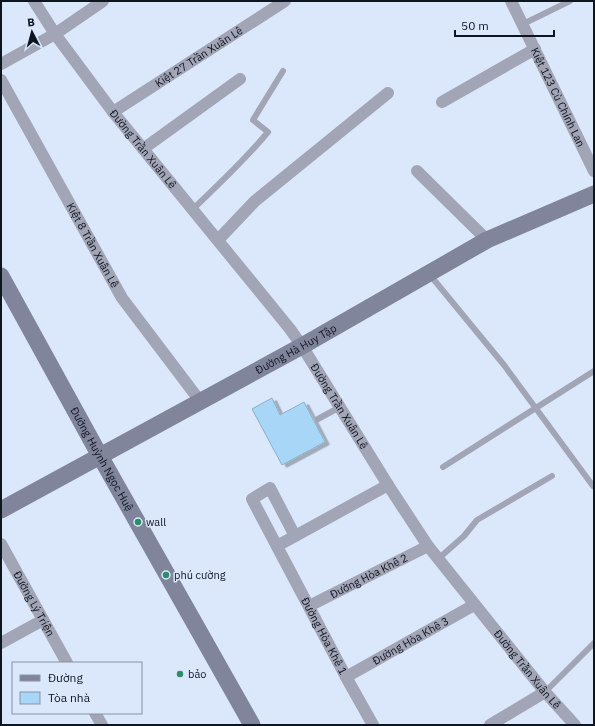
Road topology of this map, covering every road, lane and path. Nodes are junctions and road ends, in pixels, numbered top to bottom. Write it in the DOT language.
graph roads {
  1 [pos="34,1"];
  2 [pos="103,1"];
  3 [pos="285,1"];
  4 [pos="511,1"];
  5 [pos="570,1"];
  6 [pos="523,24"];
  7 [pos="55,34"];
  8 [pos="535,49"];
  9 [pos="1,64"];
  10 [pos="283,71"];
  11 [pos="240,79"];
  12 [pos="1,80"];
  13 [pos="388,93"];
  14 [pos="442,102"];
  15 [pos="113,112"];
  16 [pos="143,149"];
  17 [pos="589,150"];
  18 [pos="417,171"];
  19 [pos="594,171"];
  20 [pos="594,194"];
  21 [pos="193,209"];
  22 [pos="218,240"];
  23 [pos="487,240"];
  24 [pos="429,274"];
  25 [pos="1,276"];
  26 [pos="302,346"];
  27 [pos="594,371"];
  28 [pos="200,401"];
  29 [pos="340,407"];
  30 [pos="536,408"];
  31 [pos="318,419"];
  32 [pos="100,456"];
  33 [pos="443,467"];
  34 [pos="552,476"];
  35 [pos="388,485"];
  36 [pos="593,486"];
  37 [pos="1,510"];
  38 [pos="295,536"];
  39 [pos="1,544"];
  40 [pos="278,546"];
  41 [pos="428,546"];
  42 [pos="438,558"];
  43 [pos="474,605"];
  44 [pos="309,606"];
  45 [pos="43,620"];
  46 [pos="1,643"];
  47 [pos="594,643"];
  48 [pos="66,662"];
  49 [pos="346,676"];
  50 [pos="546,692"];
  51 [pos="96,714"];
  52 [pos="102,725"];
  53 [pos="252,725"];
  54 [pos="373,725"];
  55 [pos="490,725"];
  56 [pos="575,725"];
  1 -- 7 [label="street, Đường Trần Xuân Lê"];
  2 -- 7 [label="street"];
  3 -- 15 [label="street, Kiệt 27 Trần Xuân Lê"];
  4 -- 6 [label="street, Kiệt 123 Cù Chính Lan"];
  5 -- 6 [label="lane"];
  6 -- 8 [label="street, Kiệt 123 Cù Chính Lan"];
  7 -- 9 [label="street"];
  7 -- 15 [label="street, Đường Trần Xuân Lê"];
  8 -- 14 [label="street"];
  8 -- 17 [label="street, Kiệt 123 Cù Chính Lan"];
  10 -- 21 [label="lane"];
  11 -- 16 [label="street"];
  12 -- 28 [label="street, Kiệt 8 Trần Xuân Lê"];
  13 -- 22 [label="street"];
  15 -- 16 [label="street, Đường Trần Xuân Lê"];
  16 -- 21 [label="street, Đường Trần Xuân Lê"];
  17 -- 19 [label="street, Kiệt 123 Cù Chính Lan"];
  18 -- 23 [label="street"];
  20 -- 23 [label="street, Đường Hà Huy Tập"];
  21 -- 22 [label="street, Đường Trần Xuân Lê"];
  22 -- 26 [label="street, Đường Trần Xuân Lê"];
  23 -- 24 [label="street, Đường Hà Huy Tập"];
  24 -- 26 [label="street, Đường Hà Huy Tập"];
  24 -- 30 [label="lane"];
  25 -- 32 [label="street, Đường Huỳnh Ngọc Huệ"];
  26 -- 28 [label="street, Đường Hà Huy Tập"];
  26 -- 29 [label="street, Đường Trần Xuân Lê"];
  27 -- 30 [label="lane"];
  28 -- 32 [label="street, Đường Hà Huy Tập"];
  29 -- 31 [label="lane"];
  29 -- 35 [label="street, Đường Trần Xuân Lê"];
  30 -- 33 [label="lane"];
  30 -- 36 [label="lane"];
  32 -- 37 [label="street, Đường Hà Huy Tập"];
  32 -- 53 [label="street, Đường Huỳnh Ngọc Huệ"];
  34 -- 42 [label="lane"];
  35 -- 38 [label="street"];
  35 -- 41 [label="street, Đường Trần Xuân Lê"];
  38 -- 40 [label="street"];
  38 -- 40 [label="street, Đường Hòa Khê 1"];
  39 -- 45 [label="street, Đường Lý Triện"];
  40 -- 44 [label="street, Đường Hòa Khê 1"];
  41 -- 42 [label="street, Đường Trần Xuân Lê"];
  41 -- 44 [label="street, Đường Hòa Khê 2"];
  42 -- 43 [label="street, Đường Trần Xuân Lê"];
  43 -- 49 [label="street, Đường Hòa Khê 3"];
  43 -- 50 [label="street, Đường Trần Xuân Lê"];
  44 -- 49 [label="street, Đường Hòa Khê 1"];
  45 -- 46 [label="street"];
  45 -- 48 [label="street, Đường Lý Triện"];
  47 -- 50 [label="lane"];
  49 -- 54 [label="street, Đường Hòa Khê 1"];
  50 -- 55 [label="street"];
  50 -- 56 [label="street, Đường Trần Xuân Lê"];
  51 -- 52 [label="street"];
}
